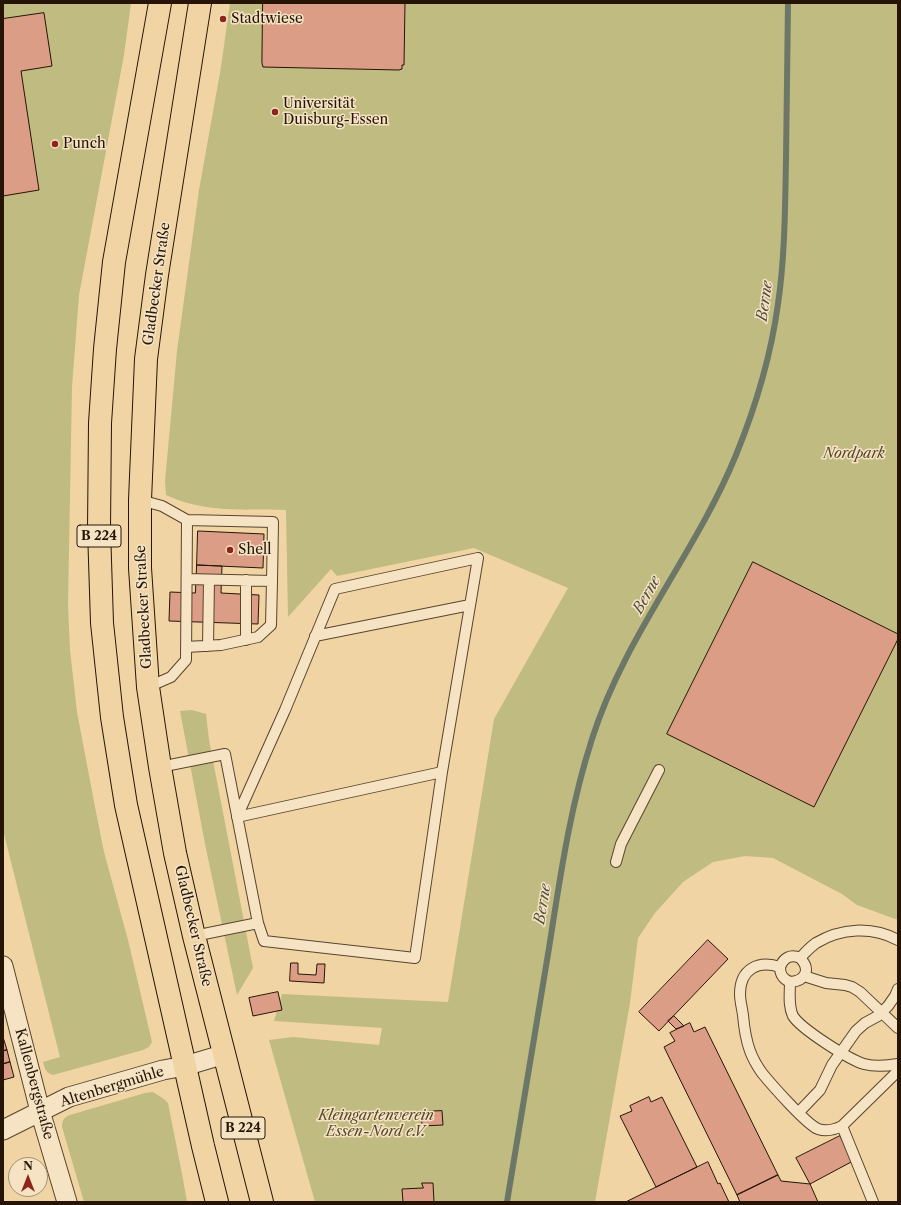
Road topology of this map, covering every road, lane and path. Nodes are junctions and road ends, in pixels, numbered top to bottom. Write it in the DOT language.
graph roads {
  1 [pos="160,3"];
  2 [pos="200,3"];
  3 [pos="140,500"];
  4 [pos="188,520"];
  5 [pos="187,579"];
  6 [pos="209,580"];
  7 [pos="246,580"];
  8 [pos="272,581"];
  9 [pos="470,605"];
  10 [pos="315,636"];
  11 [pos="246,640"];
  12 [pos="208,646"];
  13 [pos="186,647"];
  14 [pos="148,687"];
  15 [pos="160,767"];
  16 [pos="659,770"];
  17 [pos="442,772"];
  18 [pos="237,817"];
  19 [pos="616,862"];
  20 [pos="258,923"];
  21 [pos="194,936"];
  22 [pos="898,940"];
  23 [pos="800,958"];
  24 [pos="3,966"];
  25 [pos="780,966"];
  26 [pos="804,976"];
  27 [pos="790,982"];
  28 [pos="898,988"];
  29 [pos="881,1013"];
  30 [pos="898,1028"];
  31 [pos="842,1052"];
  32 [pos="225,1054"];
  33 [pos="898,1064"];
  34 [pos="185,1066"];
  35 [pos="898,1071"];
  36 [pos="40,1111"];
  37 [pos="799,1112"];
  38 [pos="842,1126"];
  39 [pos="3,1130"];
  40 [pos="67,1202"];
  41 [pos="217,1202"];
  42 [pos="262,1202"];
  43 [pos="872,1202"];
  1 -- 34 [label="main road, B 224"];
  2 -- 3 [label="main road, Gladbecker Straße / B 224"];
  3 -- 4 [label="lane"];
  3 -- 14 [label="main road, Gladbecker Straße / B 224"];
  4 -- 5 [label="lane"];
  4 -- 8 [label="lane"];
  5 -- 6 [label="lane"];
  5 -- 13 [label="lane"];
  6 -- 7 [label="lane"];
  6 -- 12 [label="lane"];
  7 -- 8 [label="lane"];
  7 -- 11 [label="lane"];
  8 -- 11 [label="lane"];
  9 -- 10 [label="lane"];
  9 -- 10 [label="lane"];
  9 -- 17 [label="lane"];
  10 -- 18 [label="lane"];
  11 -- 12 [label="lane"];
  12 -- 13 [label="lane"];
  13 -- 14 [label="lane"];
  14 -- 15 [label="main road, Gladbecker Straße / B 224"];
  15 -- 18 [label="lane"];
  15 -- 21 [label="main road, Gladbecker Straße / B 224"];
  16 -- 19 [label="lane"];
  17 -- 18 [label="lane"];
  17 -- 20 [label="lane"];
  18 -- 20 [label="lane"];
  20 -- 21 [label="lane"];
  21 -- 32 [label="main road, Gladbecker Straße / B 224"];
  22 -- 23 [label="lane"];
  23 -- 25 [label="lane"];
  23 -- 26 [label="lane"];
  24 -- 36 [label="street, Kallenbergstraße"];
  25 -- 27 [label="lane"];
  25 -- 37 [label="lane"];
  26 -- 27 [label="lane"];
  26 -- 29 [label="lane"];
  27 -- 31 [label="lane"];
  28 -- 29 [label="lane"];
  29 -- 30 [label="lane"];
  29 -- 31 [label="lane"];
  31 -- 33 [label="lane"];
  31 -- 37 [label="lane"];
  32 -- 34 [label="street, Altenbergmühle"];
  32 -- 42 [label="main road, Gladbecker Straße / B 224"];
  34 -- 36 [label="street, Altenbergmühle"];
  34 -- 41 [label="main road, B 224"];
  35 -- 38 [label="lane"];
  36 -- 39 [label="street, Altenbergmühle"];
  36 -- 40 [label="street, Kallenbergstraße"];
  37 -- 38 [label="lane"];
  38 -- 43 [label="lane"];
}
